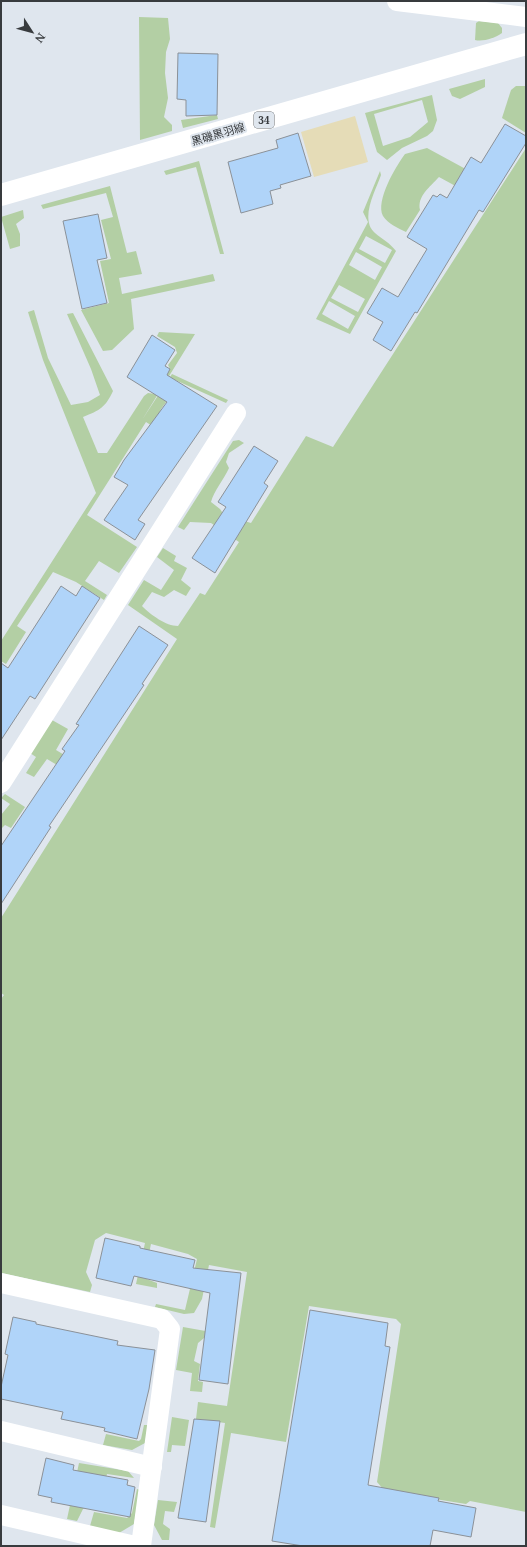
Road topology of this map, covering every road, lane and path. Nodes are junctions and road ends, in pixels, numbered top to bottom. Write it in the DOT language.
graph roads {
  1 [pos="396,1"];
  2 [pos="484,6"];
  3 [pos="526,17"];
  4 [pos="526,44"];
  5 [pos="1,195"];
  6 [pos="236,413"];
  7 [pos="1,783"];
  8 [pos="1,1283"];
  9 [pos="1,1432"];
  10 [pos="152,1467"];
  11 [pos="1,1515"];
  12 [pos="136,1546"];
  13 [pos="141,1546"];
  1 -- 2 [label="street"];
  2 -- 3 [label="street"];
  4 -- 5 [label="main road, 黒磯黒羽線 / 34"];
  6 -- 7 [label="street"];
  8 -- 10 [label="street"];
  9 -- 10 [label="street"];
  10 -- 13 [label="street"];
  11 -- 12 [label="street"];
}
